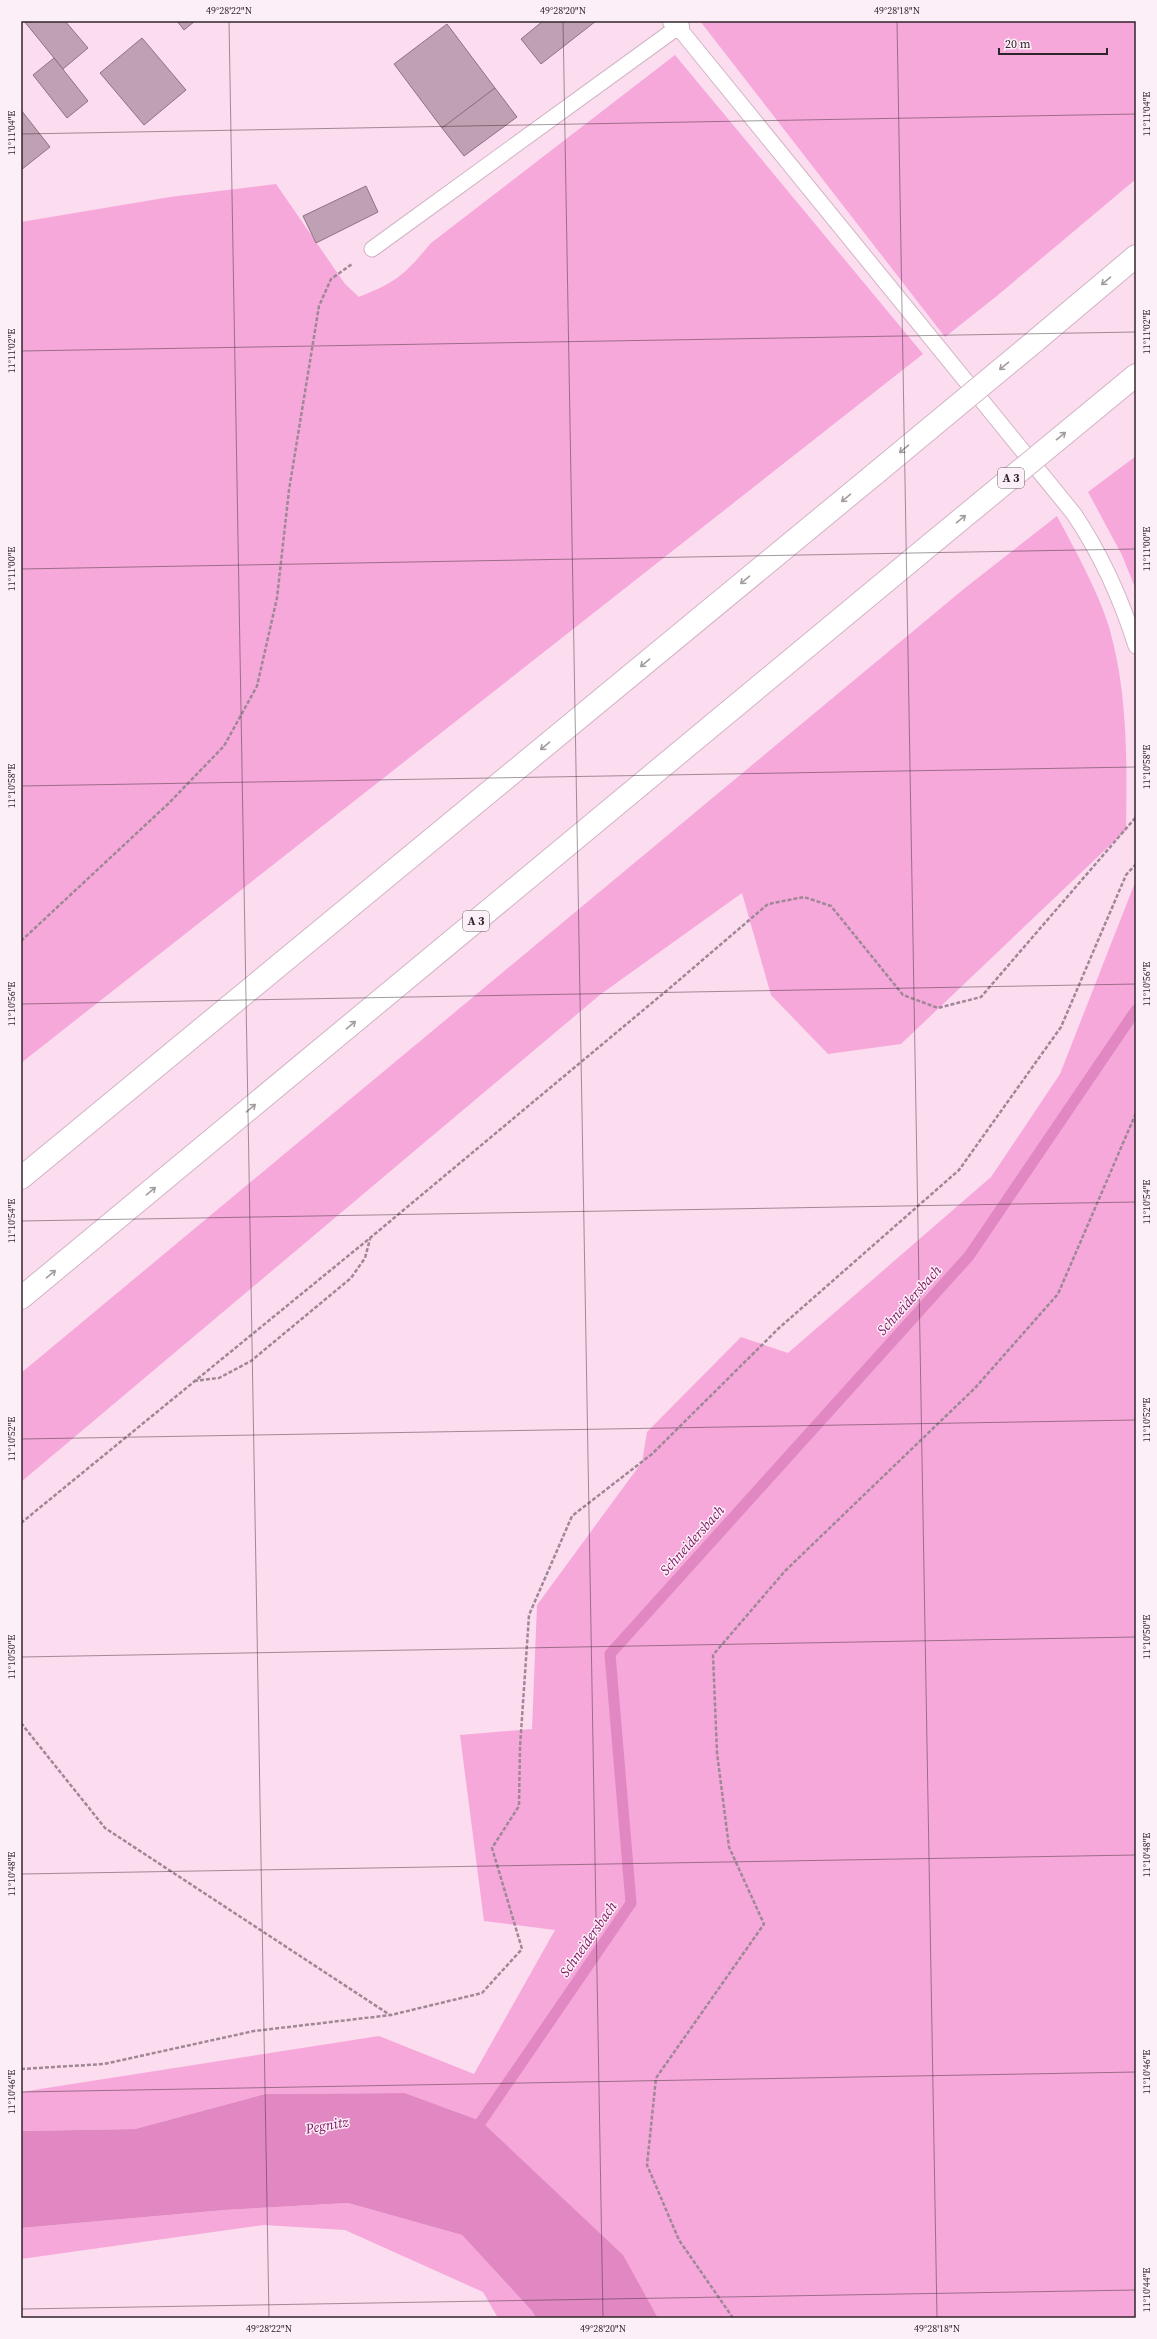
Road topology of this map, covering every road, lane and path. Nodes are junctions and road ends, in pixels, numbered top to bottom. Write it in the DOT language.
graph roads {
  1 [pos="676,24"];
  2 [pos="372,249"];
  3 [pos="1136,256"];
  4 [pos="1136,375"];
  5 [pos="1136,391"];
  6 [pos="1090,413"];
  7 [pos="1136,646"];
  8 [pos="1136,817"];
  9 [pos="1136,864"];
  10 [pos="21,941"];
  11 [pos="1136,1113"];
  12 [pos="21,1178"];
  13 [pos="370,1238"];
  14 [pos="21,1298"];
  15 [pos="194,1381"];
  16 [pos="21,1523"];
  17 [pos="21,1723"];
  18 [pos="390,2015"];
  19 [pos="21,2069"];
  20 [pos="733,2318"];
  1 -- 2 [label="lane"];
  1 -- 7 [label="lane"];
  2 -- 10 [label="path"];
  3 -- 12 [label="highway, one-way, bridge"];
  4 -- 6 [label="highway, A 3"];
  5 -- 6 [label="highway"];
  14 -- 6 [label="highway, A 3, one-way, bridge"];
  8 -- 13 [label="path"];
  9 -- 18 [label="path"];
  11 -- 20 [label="path"];
  13 -- 15 [label="path"];
  13 -- 15 [label="path"];
  15 -- 16 [label="path"];
  17 -- 18 [label="path"];
  18 -- 19 [label="path"];
}
